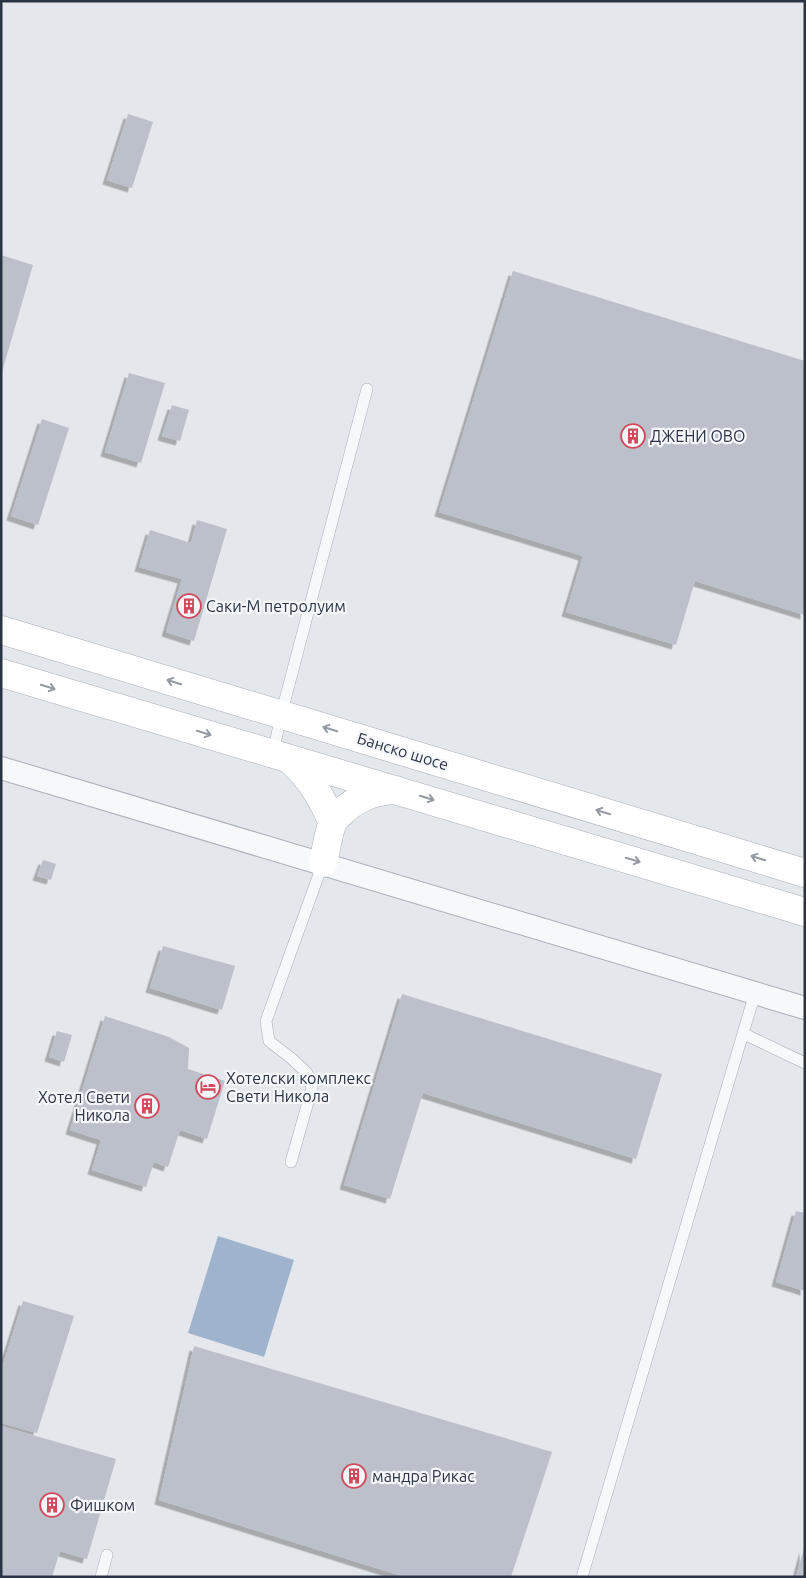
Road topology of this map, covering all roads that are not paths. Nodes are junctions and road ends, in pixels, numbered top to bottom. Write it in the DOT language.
graph roads {
  1 [pos="368,389"];
  2 [pos="1,630"];
  3 [pos="1,673"];
  4 [pos="281,715"];
  5 [pos="281,756"];
  6 [pos="1,768"];
  7 [pos="397,790"];
  8 [pos="332,822"];
  9 [pos="323,863"];
  10 [pos="805,873"];
  11 [pos="805,912"];
  12 [pos="755,993"];
  13 [pos="805,1008"];
  14 [pos="744,1034"];
  15 [pos="805,1063"];
  16 [pos="291,1162"];
  17 [pos="107,1555"];
  18 [pos="100,1577"];
  19 [pos="582,1577"];
  1 -- 4 [label="lane"];
  4 -- 2 [label="main road, Банско шосе, one-way"];
  3 -- 5 [label="main road, one-way"];
  4 -- 5 [label="lane"];
  10 -- 4 [label="main road, Банско шосе, one-way"];
  5 -- 7 [label="main road"];
  5 -- 8 [label="main road"];
  6 -- 9 [label="street"];
  7 -- 8 [label="main road"];
  7 -- 11 [label="main road, one-way"];
  8 -- 9 [label="main road"];
  9 -- 12 [label="street"];
  9 -- 16 [label="lane"];
  12 -- 13 [label="street"];
  12 -- 14 [label="lane"];
  14 -- 15 [label="lane"];
  14 -- 19 [label="lane"];
  17 -- 18 [label="lane"];
}
